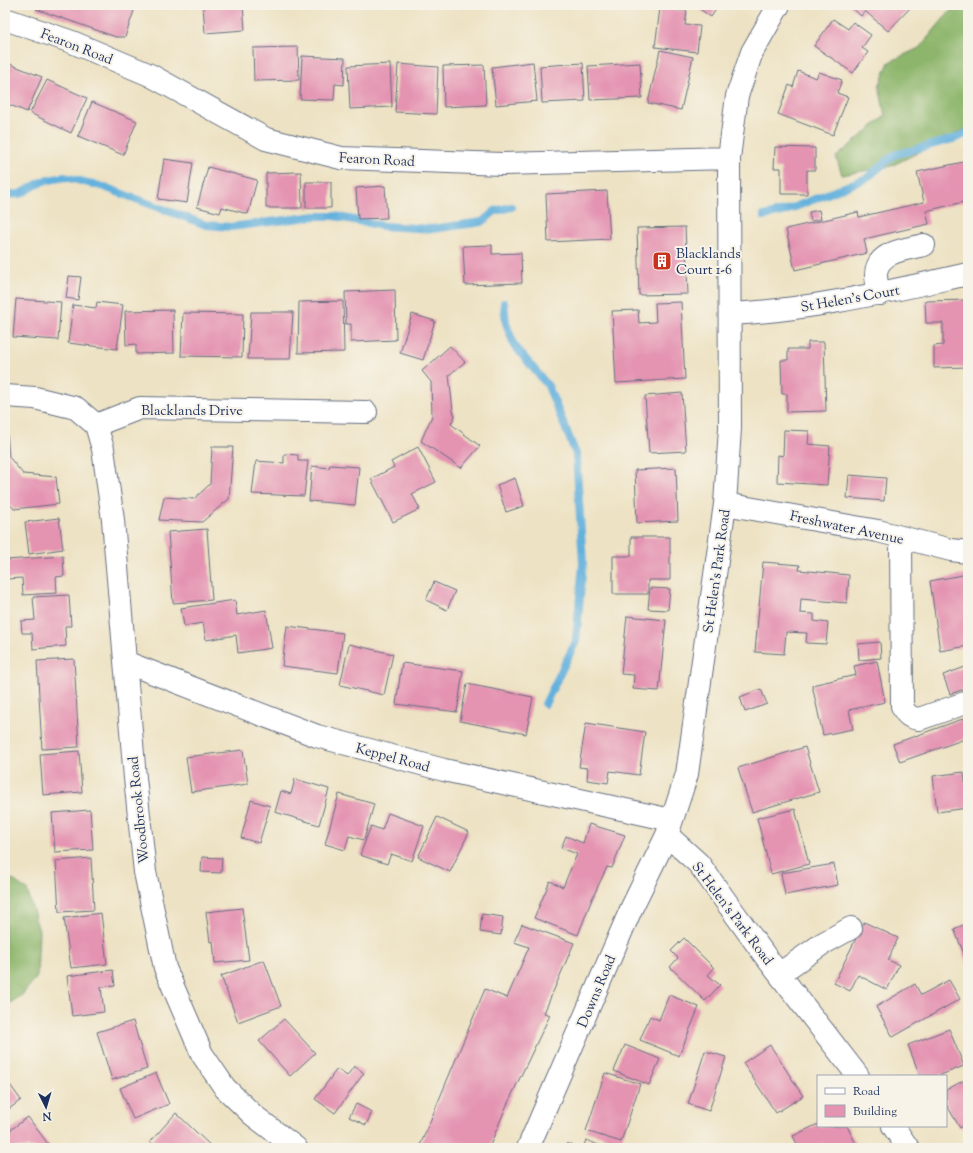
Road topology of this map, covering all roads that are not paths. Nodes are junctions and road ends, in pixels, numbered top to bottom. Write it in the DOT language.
graph roads {
  1 [pos="779,5"];
  2 [pos="5,19"];
  3 [pos="729,158"];
  4 [pos="924,245"];
  5 [pos="968,274"];
  6 [pos="880,294"];
  7 [pos="730,314"];
  8 [pos="5,396"];
  9 [pos="366,412"];
  10 [pos="96,425"];
  11 [pos="725,504"];
  12 [pos="902,537"];
  13 [pos="968,552"];
  14 [pos="125,662"];
  15 [pos="965,703"];
  16 [pos="669,828"];
  17 [pos="851,928"];
  18 [pos="779,974"];
  19 [pos="857,1075"];
  20 [pos="894,1127"];
  21 [pos="296,1148"];
  22 [pos="528,1148"];
  23 [pos="908,1148"];
  1 -- 3 [label="street, St Helen's Park Road"];
  2 -- 3 [label="street, Fearon Road"];
  3 -- 7 [label="street, St Helen's Park Road"];
  4 -- 6 [label="street"];
  5 -- 6 [label="street, St Helen's Court"];
  6 -- 7 [label="street, St Helen's Court"];
  7 -- 11 [label="street, St Helen's Park Road"];
  8 -- 10 [label="street"];
  9 -- 10 [label="street, Blacklands Drive"];
  10 -- 14 [label="street, Woodbrook Road"];
  11 -- 12 [label="street, Freshwater Avenue"];
  11 -- 16 [label="street, St Helen's Park Road"];
  12 -- 13 [label="street, Freshwater Avenue"];
  12 -- 15 [label="street"];
  14 -- 16 [label="street, Keppel Road"];
  14 -- 21 [label="street, Woodbrook Road"];
  16 -- 18 [label="street, St Helen's Park Road"];
  16 -- 22 [label="street, Downs Road"];
  17 -- 18 [label="street"];
  18 -- 19 [label="street, St Helen's Park Road"];
  20 -- 23 [label="street"];
}
